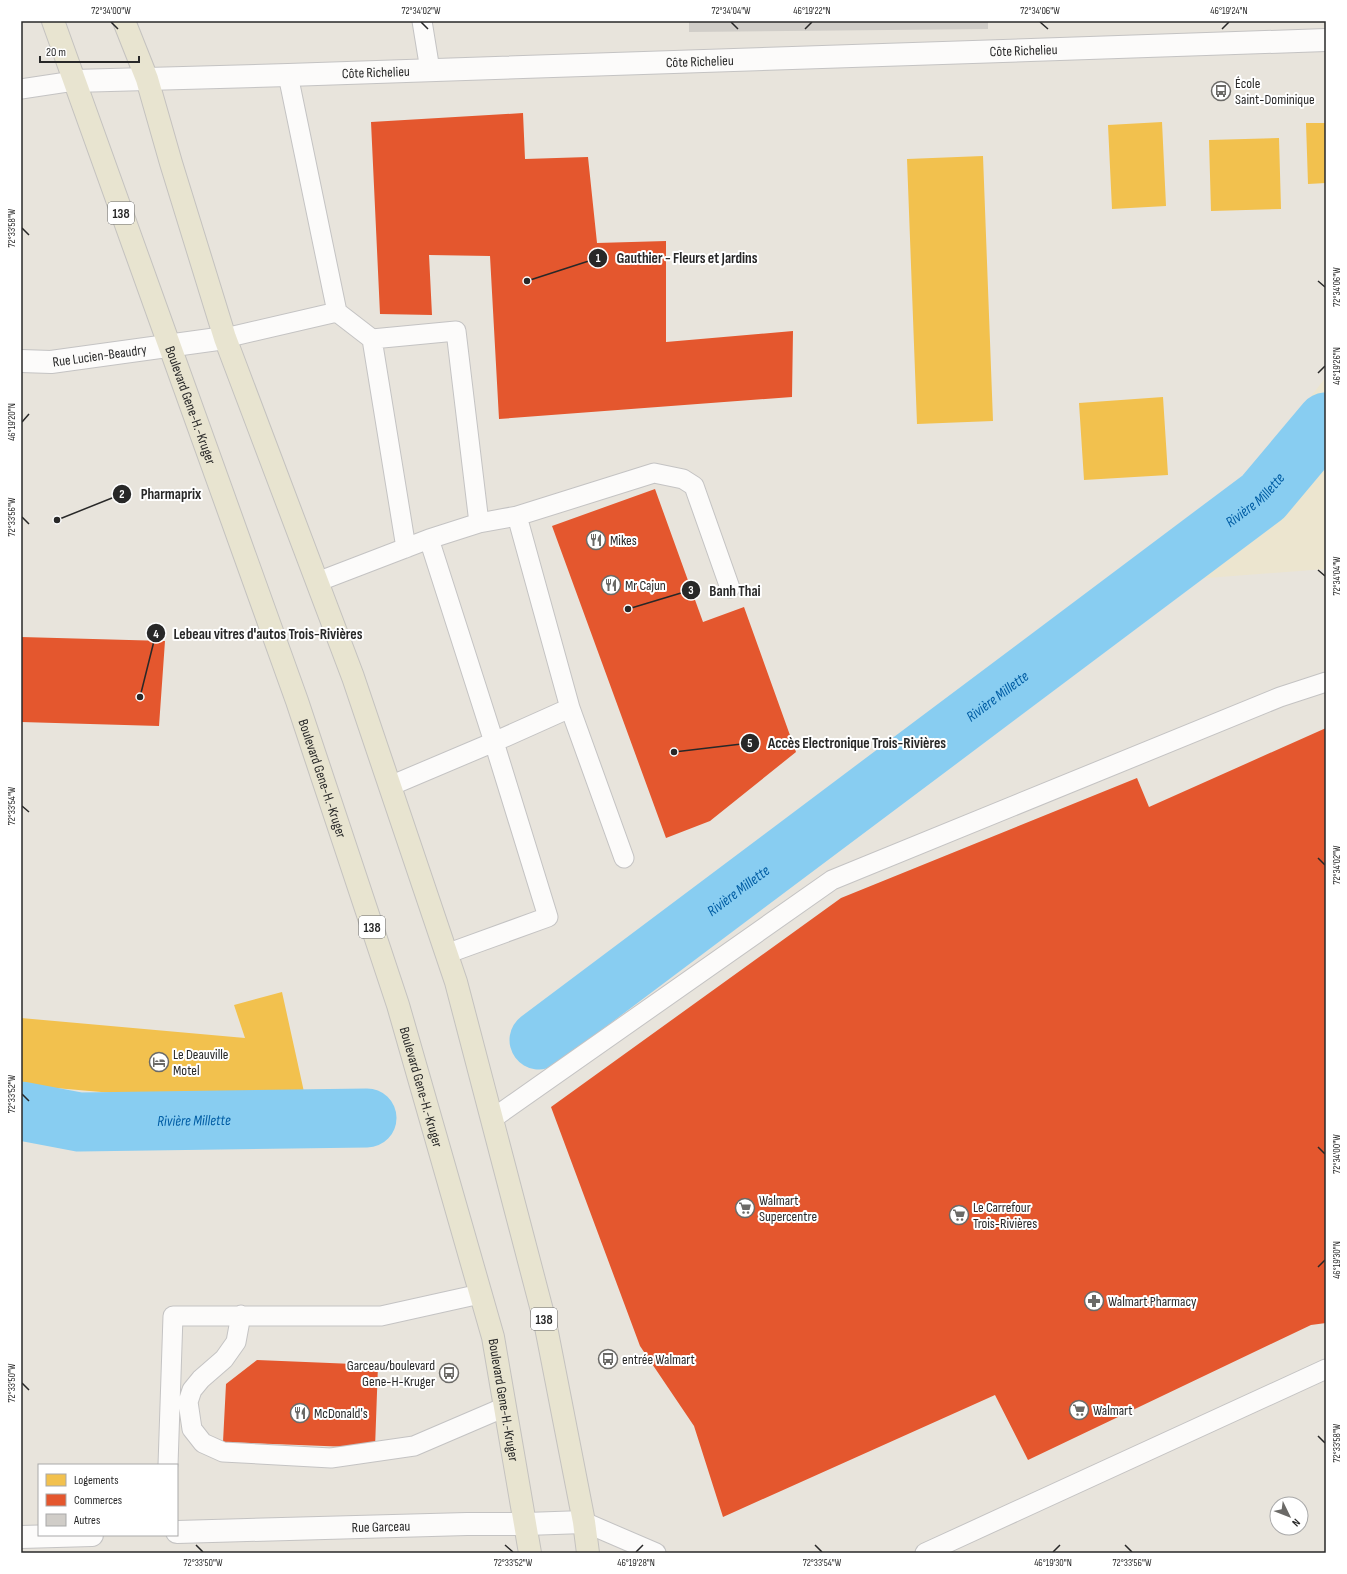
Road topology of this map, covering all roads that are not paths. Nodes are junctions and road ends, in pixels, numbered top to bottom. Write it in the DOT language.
graph roads {
  1 [pos="53,21"];
  2 [pos="124,21"];
  3 [pos="422,21"];
  4 [pos="1326,40"];
  5 [pos="430,70"];
  6 [pos="288,76"];
  7 [pos="147,79"];
  8 [pos="74,81"];
  9 [pos="21,89"];
  10 [pos="337,312"];
  11 [pos="225,338"];
  12 [pos="372,339"];
  13 [pos="169,345"];
  14 [pos="21,361"];
  15 [pos="517,516"];
  16 [pos="479,523"];
  17 [pos="429,538"];
  18 [pos="406,548"];
  19 [pos="317,582"];
  20 [pos="730,588"];
  21 [pos="1326,682"];
  22 [pos="570,708"];
  23 [pos="494,742"];
  24 [pos="390,786"];
  25 [pos="624,858"];
  26 [pos="446,954"];
  27 [pos="492,1119"];
  28 [pos="480,1294"];
  29 [pos="241,1315"];
  30 [pos="1326,1369"];
  31 [pos="505,1406"];
  32 [pos="168,1464"];
  33 [pos="584,1522"];
  34 [pos="526,1524"];
  35 [pos="178,1532"];
  36 [pos="56,1536"];
  37 [pos="21,1537"];
  38 [pos="530,1553"];
  39 [pos="588,1553"];
  40 [pos="656,1553"];
  41 [pos="925,1553"];
  1 -- 8 [label="main road, Boulevard Gene-H.-Kruger / 138"];
  2 -- 7 [label="main road, 138"];
  3 -- 5 [label="lane"];
  4 -- 5 [label="street, Côte Richelieu"];
  5 -- 6 [label="street, Côte Richelieu"];
  6 -- 7 [label="street, Côte Richelieu"];
  6 -- 10 [label="lane"];
  7 -- 8 [label="street, Côte Richelieu"];
  7 -- 11 [label="main road, 138"];
  8 -- 9 [label="lane"];
  8 -- 13 [label="main road, Boulevard Gene-H.-Kruger / 138"];
  10 -- 11 [label="lane"];
  10 -- 12 [label="lane"];
  11 -- 13 [label="street, Rue Lucien-Beaudry"];
  11 -- 19 [label="main road, 138"];
  12 -- 16 [label="lane"];
  12 -- 18 [label="lane"];
  13 -- 14 [label="street, Rue Lucien-Beaudry"];
  13 -- 28 [label="main road, Boulevard Gene-H.-Kruger / 138"];
  15 -- 16 [label="lane"];
  15 -- 20 [label="lane"];
  15 -- 22 [label="lane"];
  16 -- 17 [label="lane"];
  17 -- 18 [label="lane"];
  17 -- 23 [label="lane"];
  18 -- 19 [label="lane"];
  19 -- 24 [label="main road, 138"];
  21 -- 27 [label="lane"];
  22 -- 23 [label="lane"];
  22 -- 25 [label="lane"];
  23 -- 24 [label="lane"];
  23 -- 26 [label="lane"];
  24 -- 26 [label="main road, 138"];
  26 -- 27 [label="main road, 138"];
  27 -- 33 [label="main road, 138"];
  28 -- 29 [label="lane"];
  28 -- 31 [label="main road, Boulevard Gene-H.-Kruger / 138"];
  29 -- 31 [label="lane"];
  29 -- 32 [label="lane"];
  30 -- 41 [label="lane"];
  31 -- 34 [label="main road, Boulevard Gene-H.-Kruger / 138"];
  33 -- 34 [label="street, Rue Garceau"];
  33 -- 39 [label="main road, 138"];
  33 -- 40 [label="lane"];
  34 -- 35 [label="street, Rue Garceau"];
  34 -- 38 [label="main road, Boulevard Gene-H.-Kruger / 138"];
  36 -- 37 [label="street"];
}
